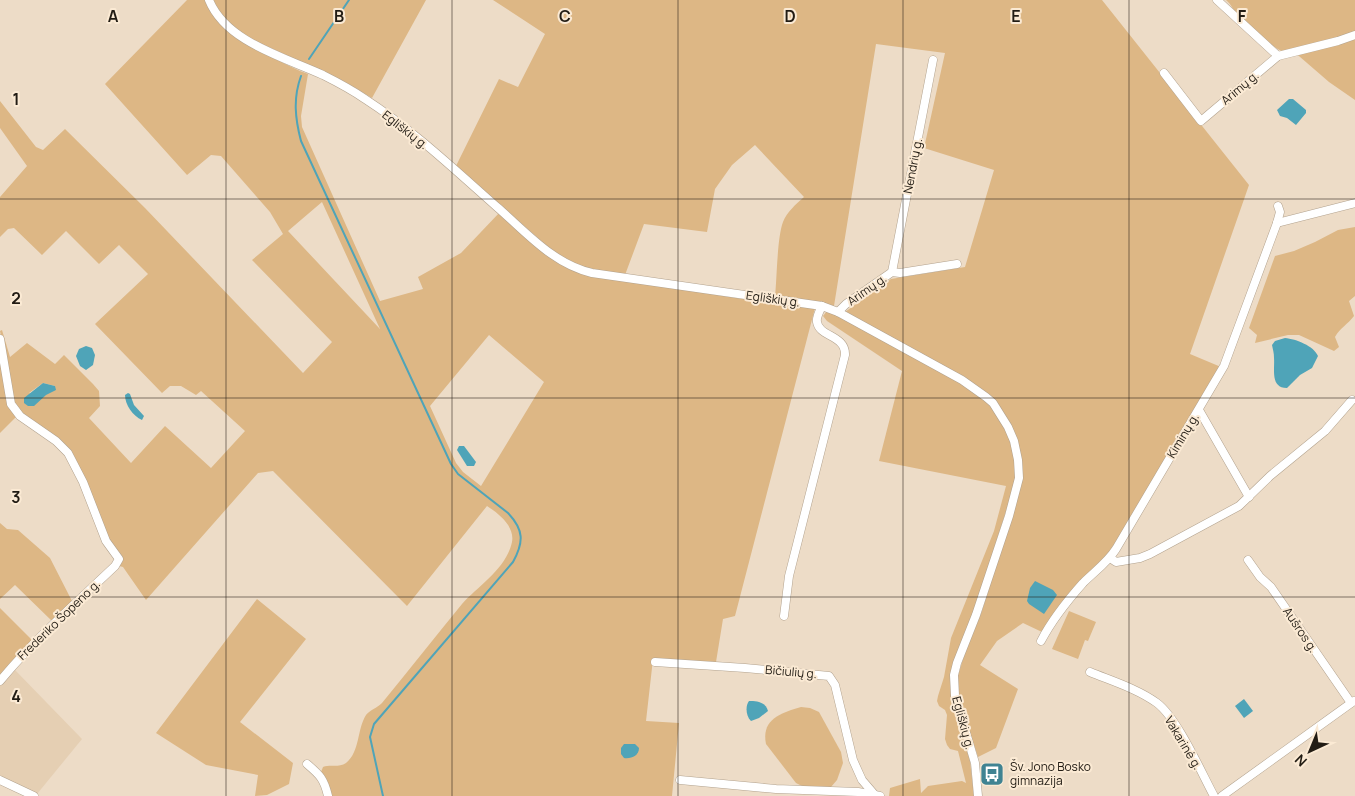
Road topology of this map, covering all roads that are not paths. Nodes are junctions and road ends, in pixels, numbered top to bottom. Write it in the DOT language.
graph roads {
  1 [pos="209,0"];
  2 [pos="1217,0"];
  3 [pos="1355,35"];
  4 [pos="1278,56"];
  5 [pos="934,60"];
  6 [pos="1164,73"];
  7 [pos="1355,203"];
  8 [pos="1278,206"];
  9 [pos="1277,223"];
  10 [pos="957,264"];
  11 [pos="892,272"];
  12 [pos="822,306"];
  13 [pos="838,312"];
  14 [pos="0,339"];
  15 [pos="1354,401"];
  16 [pos="1199,410"];
  17 [pos="1248,497"];
  18 [pos="1110,558"];
  19 [pos="1248,560"];
  20 [pos="784,616"];
  21 [pos="1041,641"];
  22 [pos="655,662"];
  23 [pos="1090,672"];
  24 [pos="0,681"];
  25 [pos="1353,702"];
  26 [pos="307,764"];
  27 [pos="0,780"];
  28 [pos="680,780"];
  29 [pos="878,795"];
  30 [pos="34,796"];
  31 [pos="328,796"];
  32 [pos="978,796"];
  33 [pos="1214,796"];
  34 [pos="1222,796"];
  1 -- 12 [label="street, Egliškių g."];
  2 -- 4 [label="street"];
  3 -- 4 [label="street, Arimų g."];
  4 -- 6 [label="street, Arimų g."];
  5 -- 11 [label="street, Nendrių g."];
  7 -- 9 [label="street"];
  8 -- 9 [label="street, Kiminų g."];
  9 -- 16 [label="street, Kiminų g."];
  10 -- 11 [label="street, Arimų g."];
  11 -- 13 [label="street, Arimų g."];
  12 -- 13 [label="street, Egliškių g."];
  12 -- 20 [label="street"];
  13 -- 32 [label="street, Egliškių g."];
  14 -- 24 [label="street, Frederiko Šopeno g."];
  15 -- 17 [label="street"];
  16 -- 17 [label="street"];
  16 -- 18 [label="street, Kiminų g."];
  17 -- 18 [label="street"];
  18 -- 21 [label="street, Kiminų g."];
  19 -- 25 [label="street, Aušros g."];
  22 -- 29 [label="street, Bičiulių g."];
  23 -- 33 [label="street, Vakarinė g."];
  25 -- 34 [label="street"];
  26 -- 31 [label="street"];
  27 -- 30 [label="street"];
  28 -- 29 [label="street"];
}
